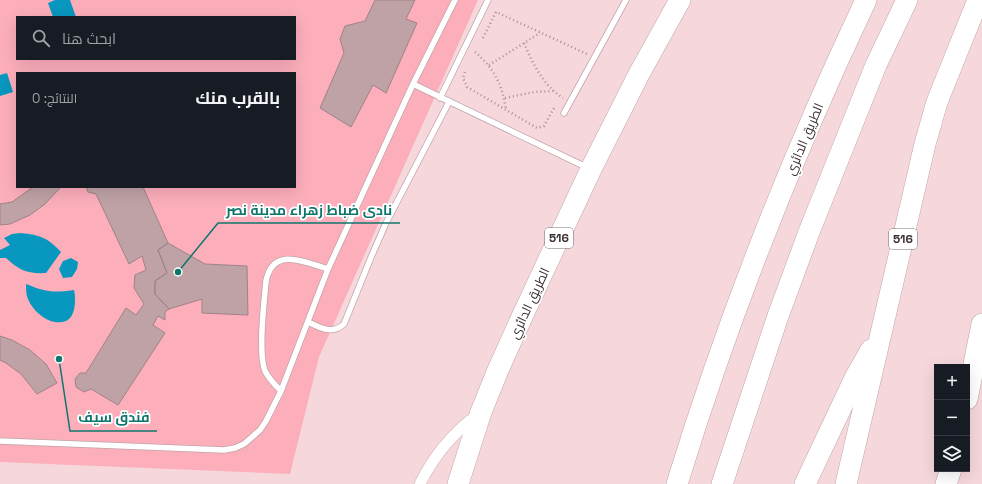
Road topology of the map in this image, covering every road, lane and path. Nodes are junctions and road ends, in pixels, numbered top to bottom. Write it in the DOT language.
graph roads {
  1 [pos="455,0"];
  2 [pos="488,0"];
  3 [pos="626,0"];
  4 [pos="680,0"];
  5 [pos="866,0"];
  6 [pos="907,0"];
  7 [pos="978,0"];
  8 [pos="540,32"];
  9 [pos="482,38"];
  10 [pos="524,43"];
  11 [pos="472,57"];
  12 [pos="594,58"];
  13 [pos="489,65"];
  14 [pos="467,68"];
  15 [pos="413,84"];
  16 [pos="553,91"];
  17 [pos="560,96"];
  18 [pos="440,98"];
  19 [pos="505,98"];
  20 [pos="449,102"];
  21 [pos="570,102"];
  22 [pos="506,110"];
  23 [pos="564,113"];
  24 [pos="591,169"];
  25 [pos="328,269"];
  26 [pos="308,322"];
  27 [pos="982,324"];
  28 [pos="883,328"];
  29 [pos="970,384"];
  30 [pos="281,391"];
  31 [pos="481,412"];
  32 [pos="0,441"];
  33 [pos="950,472"];
  34 [pos="420,484"];
  35 [pos="458,484"];
  36 [pos="677,484"];
  37 [pos="722,484"];
  38 [pos="805,484"];
  39 [pos="846,484"];
  40 [pos="946,484"];
  1 -- 15 [label="lane"];
  2 -- 18 [label="lane"];
  3 -- 12 [label="lane"];
  4 -- 24 [label="highway, الطريق الدائري / 516"];
  5 -- 36 [label="highway, الطريق الدائري"];
  6 -- 37 [label="highway"];
  7 -- 28 [label="highway, 516"];
  8 -- 9 [label="path"];
  8 -- 10 [label="path"];
  8 -- 12 [label="path"];
  10 -- 13 [label="path"];
  10 -- 16 [label="path"];
  11 -- 13 [label="path"];
  12 -- 21 [label="lane"];
  13 -- 19 [label="path"];
  14 -- 22 [label="path"];
  15 -- 18 [label="lane"];
  15 -- 25 [label="lane"];
  16 -- 17 [label="path"];
  16 -- 19 [label="path"];
  17 -- 21 [label="path"];
  17 -- 22 [label="path"];
  18 -- 20 [label="lane"];
  19 -- 22 [label="path"];
  20 -- 24 [label="lane"];
  20 -- 26 [label="lane"];
  21 -- 23 [label="lane"];
  24 -- 31 [label="highway, الطريق الدائري / 516"];
  25 -- 26 [label="lane"];
  25 -- 30 [label="lane"];
  26 -- 30 [label="lane"];
  27 -- 29 [label="highway"];
  28 -- 38 [label="highway, 516"];
  28 -- 39 [label="highway, 516"];
  30 -- 32 [label="lane"];
  31 -- 34 [label="street"];
  31 -- 35 [label="highway, الطريق الدائري / 516"];
  33 -- 40 [label="highway"];
}
